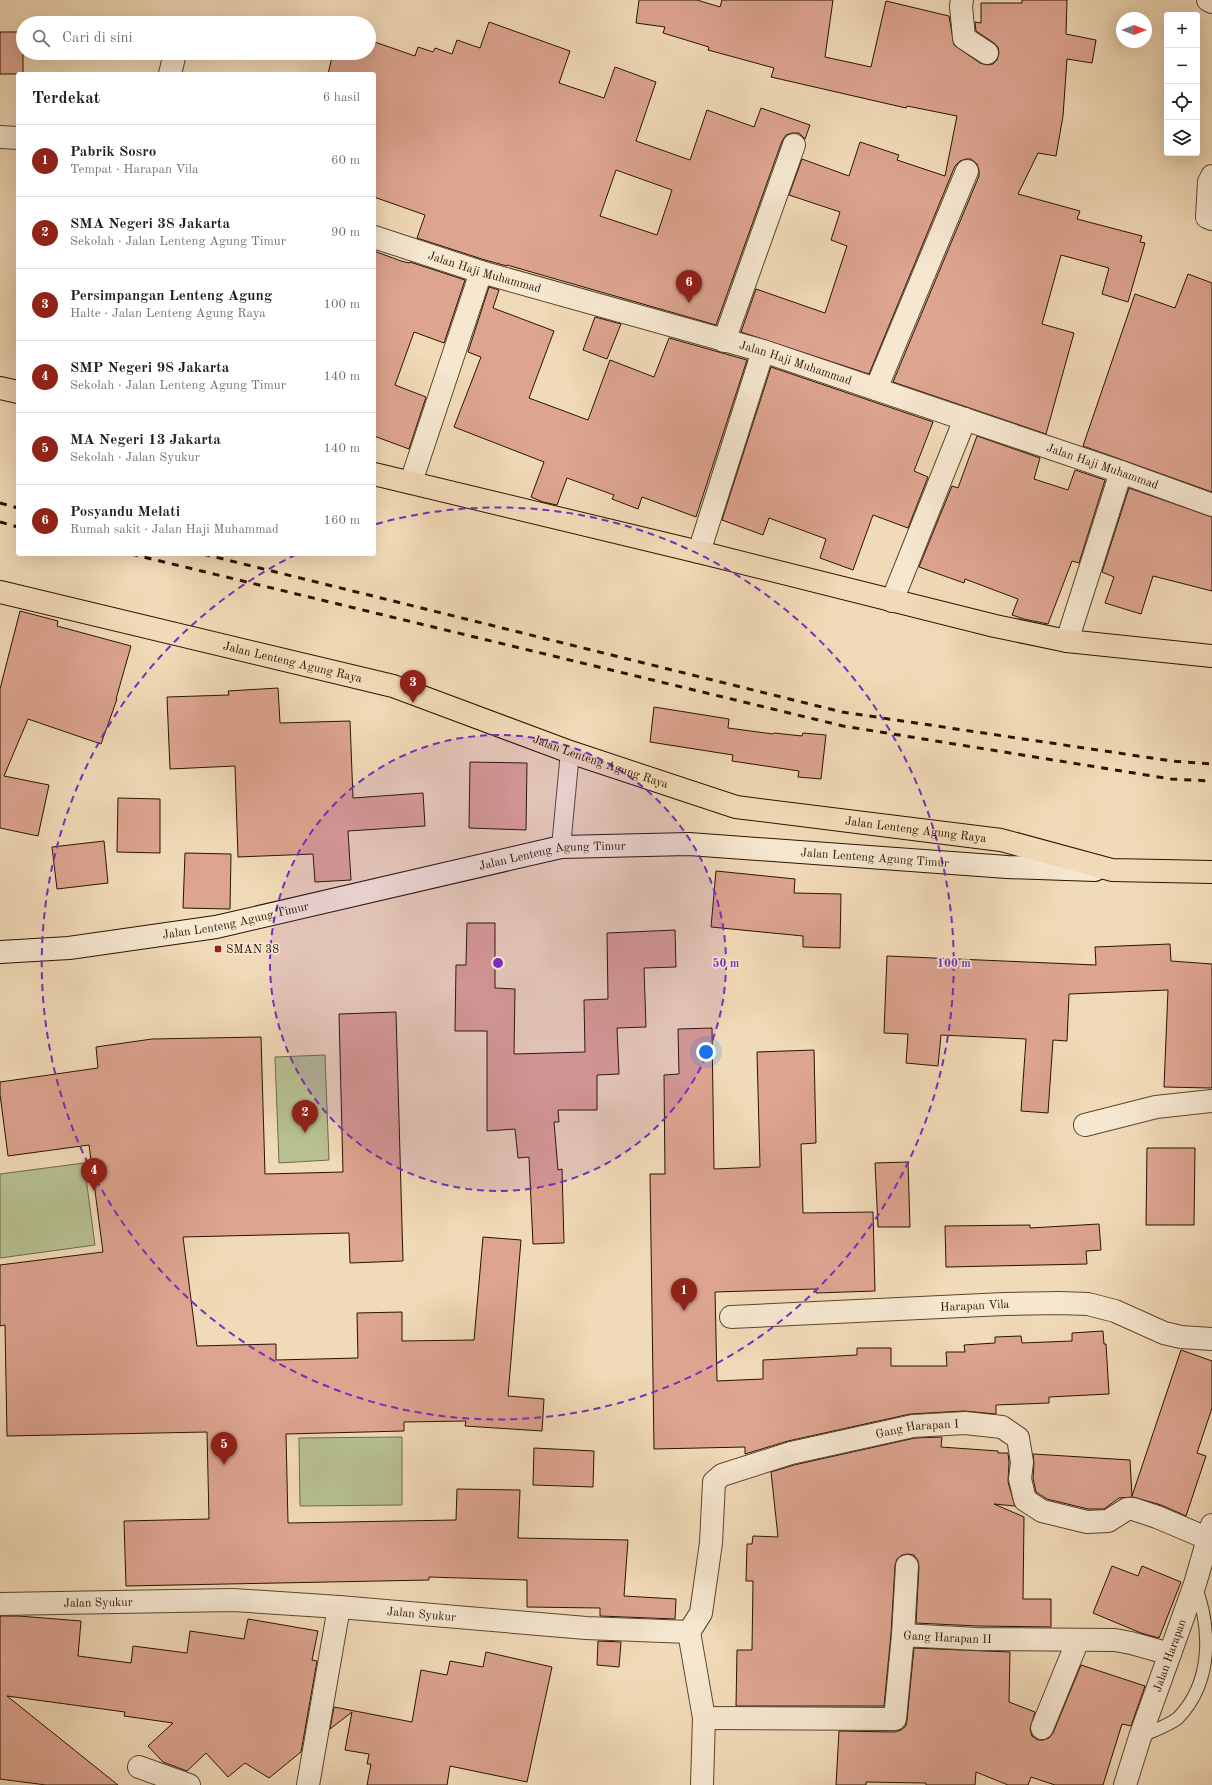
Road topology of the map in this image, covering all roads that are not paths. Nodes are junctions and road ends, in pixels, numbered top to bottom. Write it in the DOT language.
graph roads {
  1 [pos="962,0"];
  2 [pos="1208,0"];
  3 [pos="1212,2"];
  4 [pos="987,53"];
  5 [pos="173,60"];
  6 [pos="170,72"];
  7 [pos="0,137"];
  8 [pos="16,138"];
  9 [pos="794,145"];
  10 [pos="967,171"];
  11 [pos="1212,176"];
  12 [pos="1212,219"];
  13 [pos="376,238"];
  14 [pos="481,272"];
  15 [pos="724,341"];
  16 [pos="763,351"];
  17 [pos="0,388"];
  18 [pos="876,389"];
  19 [pos="16,392"];
  20 [pos="965,420"];
  21 [pos="1121,472"];
  22 [pos="376,474"];
  23 [pos="411,482"];
  24 [pos="1212,505"];
  25 [pos="699,552"];
  26 [pos="0,592"];
  27 [pos="892,600"];
  28 [pos="1068,641"];
  29 [pos="1212,656"];
  30 [pos="570,752"];
  31 [pos="561,847"];
  32 [pos="1112,870"];
  33 [pos="1212,872"];
  34 [pos="0,952"];
  35 [pos="1212,1101"];
  36 [pos="1085,1125"];
  37 [pos="731,1317"];
  38 [pos="1212,1339"];
  39 [pos="1210,1532"];
  40 [pos="907,1566"];
  41 [pos="1194,1584"];
  42 [pos="0,1604"];
  43 [pos="339,1607"];
  44 [pos="690,1632"];
  45 [pos="903,1635"];
  46 [pos="1078,1640"];
  47 [pos="1170,1654"];
  48 [pos="704,1718"];
  49 [pos="1042,1728"];
  50 [pos="1140,1737"];
  51 [pos="139,1767"];
  52 [pos="189,1785"];
  53 [pos="308,1785"];
  54 [pos="702,1785"];
  55 [pos="1125,1785"];
  1 -- 4 [label="street"];
  2 -- 3 [label="street"];
  5 -- 6 [label="street"];
  7 -- 8 [label="street"];
  9 -- 15 [label="street"];
  10 -- 18 [label="street"];
  11 -- 12 [label="street"];
  13 -- 14 [label="street, Jalan Haji Muhammad"];
  14 -- 15 [label="street, Jalan Haji Muhammad"];
  14 -- 23 [label="street"];
  15 -- 16 [label="street, Jalan Haji Muhammad"];
  16 -- 18 [label="street, Jalan Haji Muhammad"];
  16 -- 25 [label="street"];
  17 -- 19 [label="main road"];
  18 -- 20 [label="street, Jalan Haji Muhammad"];
  20 -- 21 [label="street, Jalan Haji Muhammad"];
  20 -- 27 [label="street"];
  21 -- 24 [label="street, Jalan Haji Muhammad"];
  21 -- 28 [label="street"];
  22 -- 23 [label="main road"];
  23 -- 25 [label="main road"];
  25 -- 27 [label="main road"];
  26 -- 30 [label="main road, Jalan Lenteng Agung Raya"];
  27 -- 28 [label="main road"];
  28 -- 29 [label="main road"];
  30 -- 31 [label="street"];
  30 -- 32 [label="main road, Jalan Lenteng Agung Raya"];
  31 -- 32 [label="street, Jalan Lenteng Agung Timur"];
  31 -- 34 [label="street, Jalan Lenteng Agung Timur"];
  32 -- 33 [label="main road, Jalan Lenteng Agung Raya"];
  35 -- 36 [label="street"];
  37 -- 38 [label="street, Harapan Vila"];
  39 -- 41 [label="street, Jalan Harapan"];
  39 -- 44 [label="street, Gang Harapan I"];
  40 -- 45 [label="street"];
  41 -- 47 [label="street, Jalan Harapan"];
  41 -- 50 [label="lane"];
  42 -- 43 [label="street, Jalan Syukur"];
  43 -- 44 [label="street, Jalan Syukur"];
  43 -- 53 [label="street"];
  44 -- 48 [label="street"];
  45 -- 46 [label="street, Gang Harapan II"];
  45 -- 48 [label="street, Gang Harapan II"];
  46 -- 47 [label="street, Gang Harapan II"];
  46 -- 49 [label="street"];
  47 -- 50 [label="street, Jalan Harapan"];
  48 -- 54 [label="street"];
  50 -- 55 [label="street, Jalan Harapan"];
  51 -- 52 [label="street"];
}
